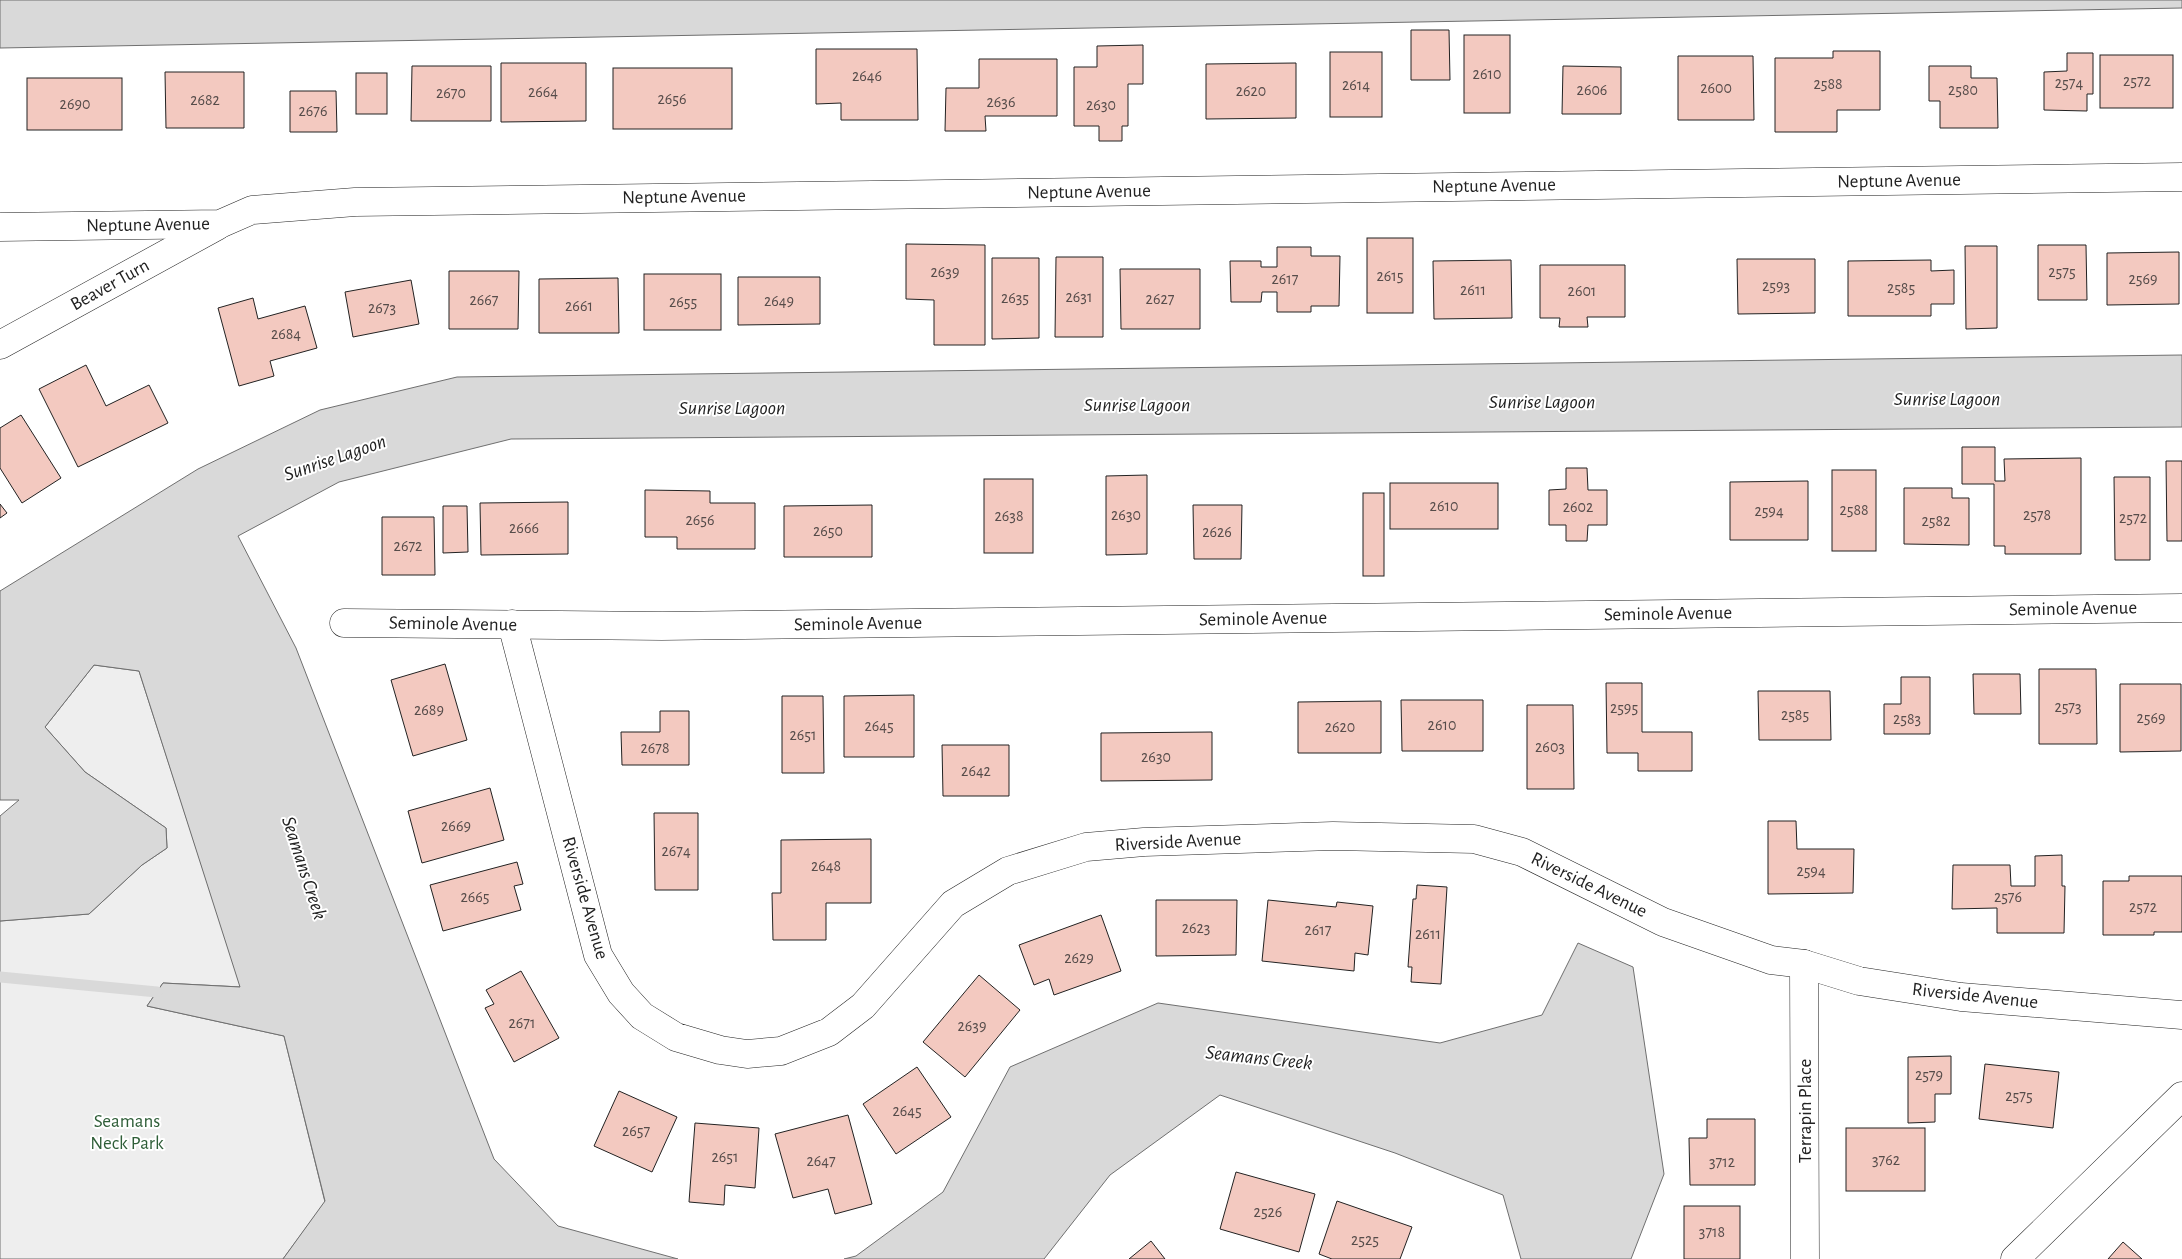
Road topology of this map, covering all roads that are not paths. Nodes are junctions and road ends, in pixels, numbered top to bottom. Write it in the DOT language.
graph roads {
  1 [pos="2182,177"];
  2 [pos="220,224"];
  3 [pos="0,227"];
  4 [pos="0,345"];
  5 [pos="2182,608"];
  6 [pos="344,623"];
  7 [pos="512,624"];
  8 [pos="1804,964"];
  9 [pos="2182,1015"];
  10 [pos="2182,1096"];
  11 [pos="1805,1259"];
  12 [pos="2015,1259"];
  1 -- 2 [label="street, Neptune Avenue"];
  2 -- 3 [label="street, Neptune Avenue"];
  2 -- 4 [label="street, Beaver Turn"];
  5 -- 7 [label="street, Seminole Avenue"];
  6 -- 7 [label="street, Seminole Avenue"];
  7 -- 8 [label="street, Riverside Avenue"];
  8 -- 9 [label="street, Riverside Avenue"];
  8 -- 11 [label="street, Terrapin Place"];
  10 -- 12 [label="street"];
}
